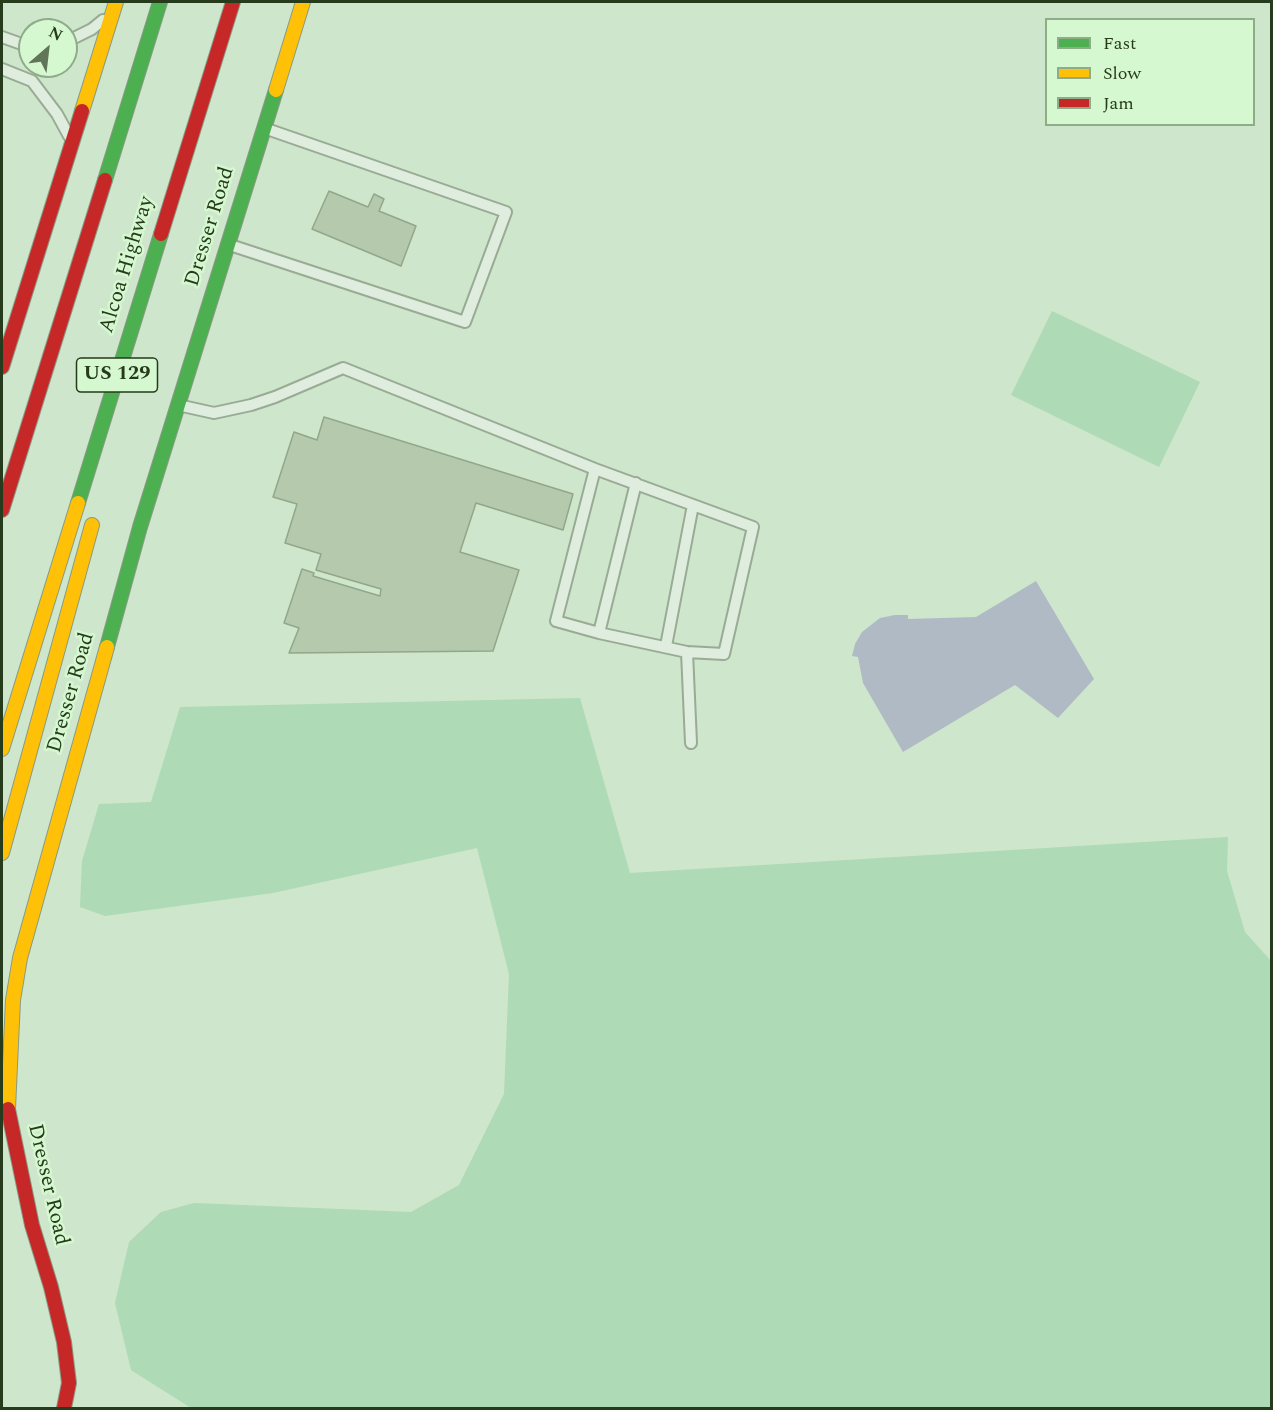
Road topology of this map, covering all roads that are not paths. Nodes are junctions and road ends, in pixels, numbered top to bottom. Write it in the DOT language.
graph roads {
  1 [pos="160,2"];
  2 [pos="233,2"];
  3 [pos="303,2"];
  4 [pos="114,7"];
  5 [pos="78,36"];
  6 [pos="2,37"];
  7 [pos="18,43"];
  8 [pos="2,69"];
  9 [pos="264,128"];
  10 [pos="71,143"];
  11 [pos="227,244"];
  12 [pos="145,285"];
  13 [pos="2,367"];
  14 [pos="178,405"];
  15 [pos="114,431"];
  16 [pos="595,469"];
  17 [pos="636,483"];
  18 [pos="693,505"];
  19 [pos="2,510"];
  20 [pos="97,510"];
  21 [pos="599,633"];
  22 [pos="666,646"];
  23 [pos="687,652"];
  24 [pos="691,743"];
  25 [pos="2,749"];
  26 [pos="2,853"];
  27 [pos="64,1408"];
  1 -- 19 [label="main road, US 129"];
  2 -- 12 [label="main road, Alcoa Highway / US 129"];
  3 -- 9 [label="main road, Dresser Road"];
  4 -- 5 [label="lane"];
  4 -- 10 [label="main road"];
  6 -- 7 [label="lane"];
  8 -- 10 [label="lane"];
  9 -- 11 [label="main road, Dresser Road"];
  9 -- 11 [label="lane"];
  10 -- 13 [label="main road"];
  11 -- 14 [label="main road, Dresser Road"];
  12 -- 15 [label="main road"];
  12 -- 25 [label="main road, Alcoa Highway / US 129"];
  14 -- 16 [label="lane"];
  14 -- 27 [label="main road, Dresser Road"];
  16 -- 17 [label="lane"];
  16 -- 21 [label="lane"];
  17 -- 18 [label="lane"];
  17 -- 21 [label="lane"];
  18 -- 22 [label="lane"];
  18 -- 23 [label="lane"];
  20 -- 26 [label="main road"];
  21 -- 22 [label="lane"];
  22 -- 23 [label="lane"];
  23 -- 24 [label="lane"];
}
